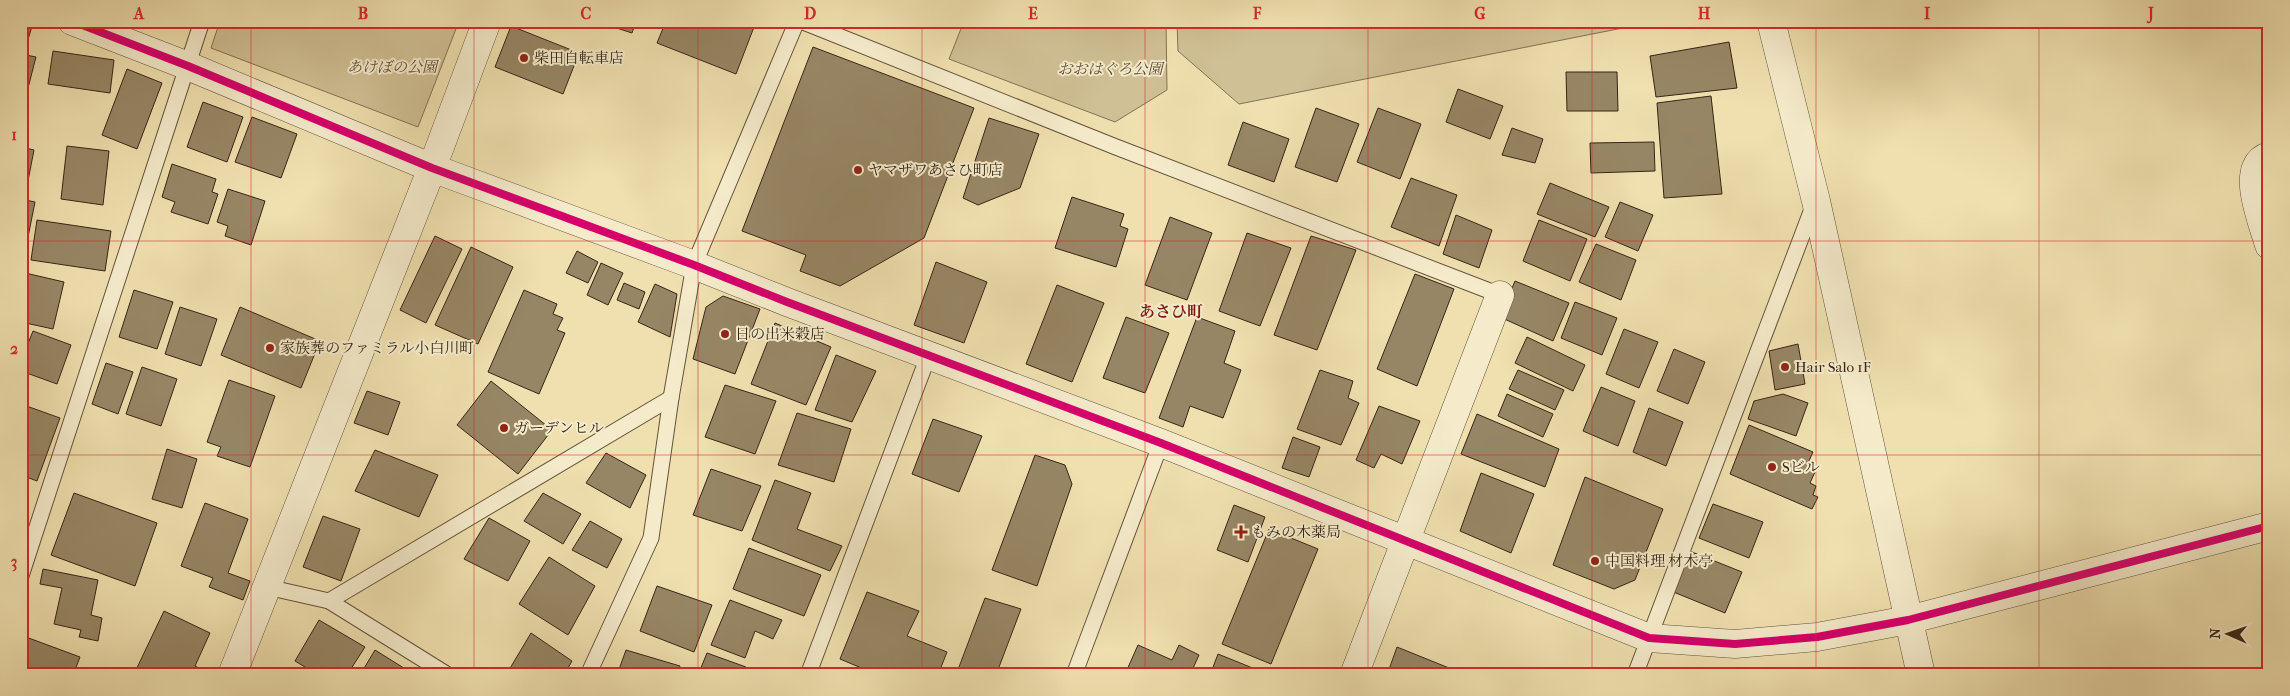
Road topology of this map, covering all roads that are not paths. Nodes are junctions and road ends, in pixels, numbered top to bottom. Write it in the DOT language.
graph roads {
  1 [pos="72,21"];
  2 [pos="202,21"];
  3 [pos="487,21"];
  4 [pos="797,21"];
  5 [pos="801,21"];
  6 [pos="1771,21"];
  7 [pos="188,66"];
  8 [pos="2269,156"];
  9 [pos="432,168"];
  10 [pos="1816,201"];
  11 [pos="2264,206"];
  12 [pos="2269,245"];
  13 [pos="694,265"];
  14 [pos="1500,294"];
  15 [pos="929,354"];
  16 [pos="671,398"];
  17 [pos="1161,443"];
  18 [pos="2269,526"];
  19 [pos="1406,541"];
  20 [pos="21,576"];
  21 [pos="267,587"];
  22 [pos="329,601"];
  23 [pos="1908,620"];
  24 [pos="1649,638"];
  25 [pos="232,675"];
  26 [pos="448,675"];
  27 [pos="588,675"];
  28 [pos="808,675"];
  29 [pos="1074,675"];
  30 [pos="1354,675"];
  31 [pos="1635,675"];
  32 [pos="1921,675"];
  1 -- 7 [label="street"];
  2 -- 7 [label="lane"];
  3 -- 9 [label="street"];
  4 -- 13 [label="lane"];
  5 -- 14 [label="lane"];
  6 -- 10 [label="street"];
  7 -- 9 [label="street"];
  7 -- 20 [label="lane"];
  8 -- 11 [label="street"];
  9 -- 13 [label="street"];
  9 -- 21 [label="street"];
  10 -- 23 [label="street"];
  10 -- 24 [label="lane"];
  11 -- 12 [label="street"];
  13 -- 15 [label="street"];
  13 -- 16 [label="lane"];
  14 -- 19 [label="street"];
  15 -- 17 [label="street"];
  15 -- 28 [label="lane"];
  16 -- 22 [label="lane"];
  16 -- 27 [label="lane"];
  17 -- 19 [label="street"];
  17 -- 29 [label="lane"];
  18 -- 23 [label="street"];
  19 -- 24 [label="street"];
  19 -- 30 [label="street"];
  21 -- 22 [label="lane"];
  21 -- 25 [label="street"];
  22 -- 26 [label="lane"];
  23 -- 24 [label="street"];
  23 -- 32 [label="street"];
  24 -- 31 [label="lane"];
}
